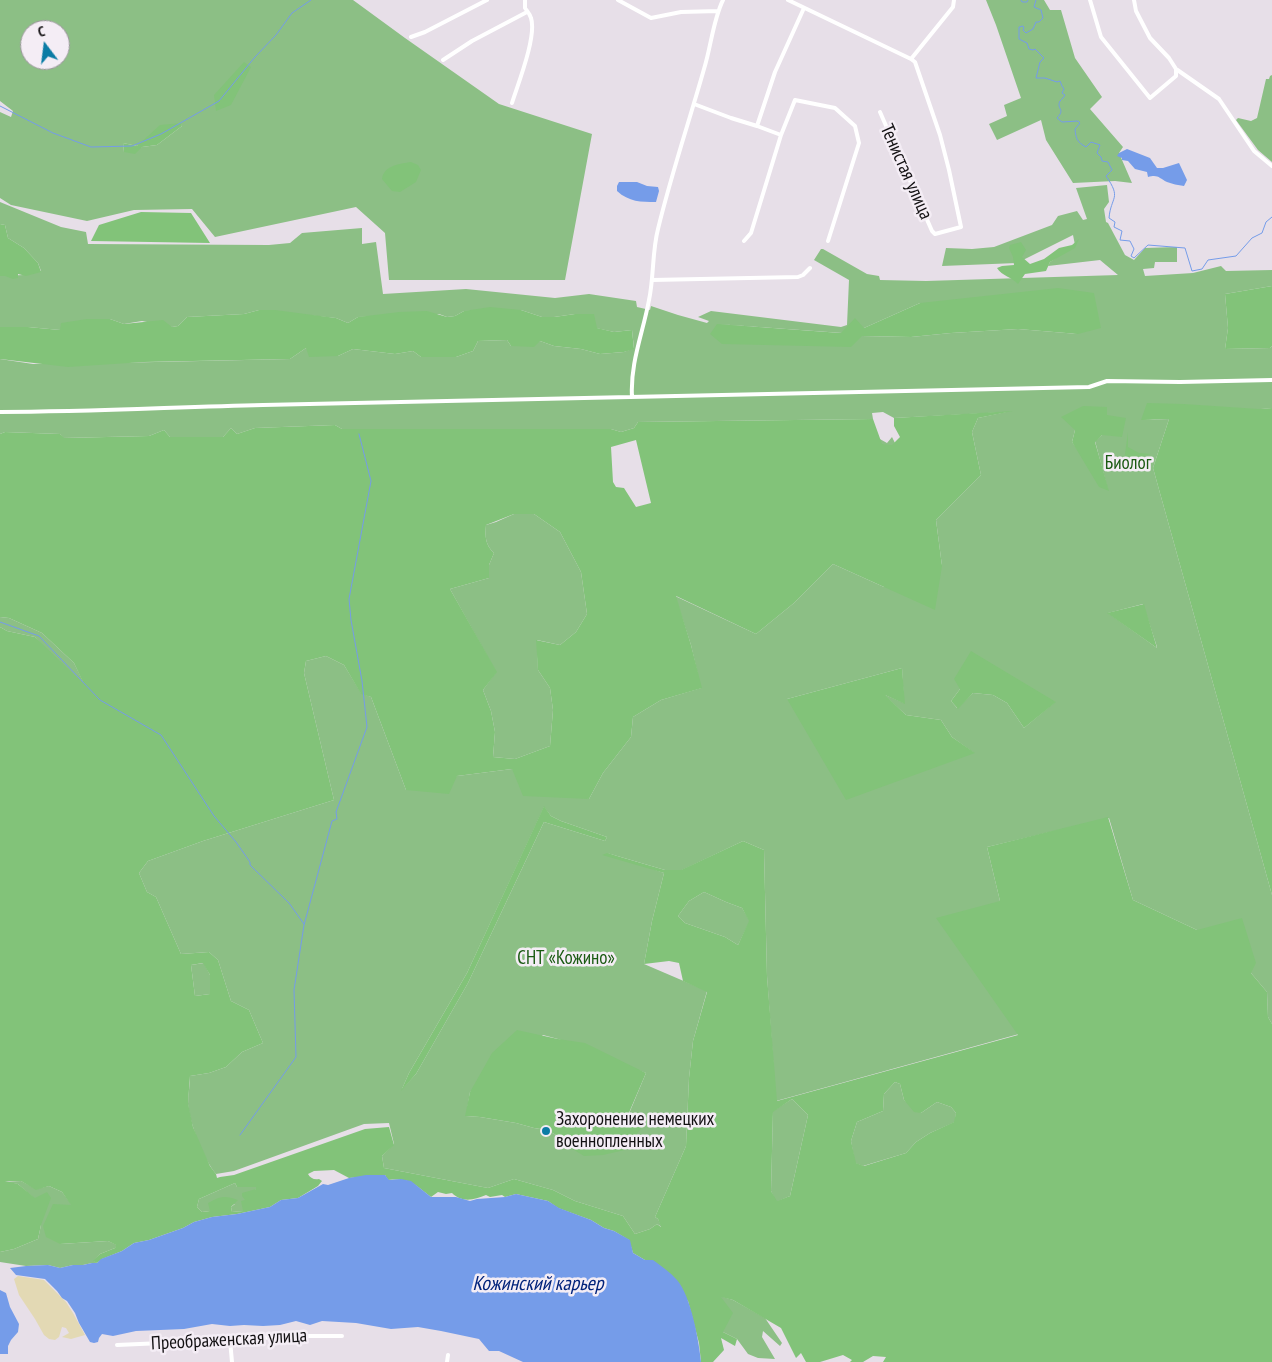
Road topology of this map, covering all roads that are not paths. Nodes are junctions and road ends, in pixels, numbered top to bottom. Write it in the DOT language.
graph roads {
  1 [pos="487,0"];
  2 [pos="525,0"];
  3 [pos="618,0"];
  4 [pos="723,0"];
  5 [pos="788,0"];
  6 [pos="954,0"];
  7 [pos="1090,0"];
  8 [pos="1134,0"];
  9 [pos="804,8"];
  10 [pos="718,11"];
  11 [pos="527,12"];
  12 [pos="411,37"];
  13 [pos="911,59"];
  14 [pos="443,60"];
  15 [pos="1176,69"];
  16 [pos="512,103"];
  17 [pos="694,104"];
  18 [pos="880,112"];
  19 [pos="756,126"];
  20 [pos="781,135"];
  21 [pos="1272,166"];
  22 [pos="828,240"];
  23 [pos="744,241"];
  24 [pos="810,268"];
  25 [pos="652,280"];
  26 [pos="1272,380"];
  27 [pos="632,397"];
  28 [pos="0,412"];
  29 [pos="342,1336"];
  30 [pos="230,1340"];
  31 [pos="117,1345"];
  32 [pos="448,1355"];
  33 [pos="232,1362"];
  34 [pos="447,1362"];
  1 -- 12 [label="street"];
  2 -- 11 [label="street"];
  3 -- 10 [label="street"];
  4 -- 10 [label="street"];
  5 -- 9 [label="street"];
  6 -- 13 [label="street"];
  7 -- 15 [label="street"];
  8 -- 15 [label="street"];
  9 -- 13 [label="street"];
  9 -- 19 [label="street"];
  10 -- 17 [label="street"];
  11 -- 14 [label="street"];
  11 -- 16 [label="street"];
  13 -- 18 [label="street, Тенистая улица"];
  15 -- 21 [label="street"];
  17 -- 19 [label="street"];
  17 -- 25 [label="street"];
  19 -- 20 [label="street"];
  20 -- 22 [label="street"];
  20 -- 23 [label="street"];
  24 -- 25 [label="street"];
  25 -- 27 [label="street"];
  26 -- 27 [label="street"];
  27 -- 28 [label="street"];
  29 -- 30 [label="street, Преображенская улица"];
  30 -- 31 [label="street, Преображенская улица"];
  30 -- 33 [label="street"];
  32 -- 34 [label="street"];
}
